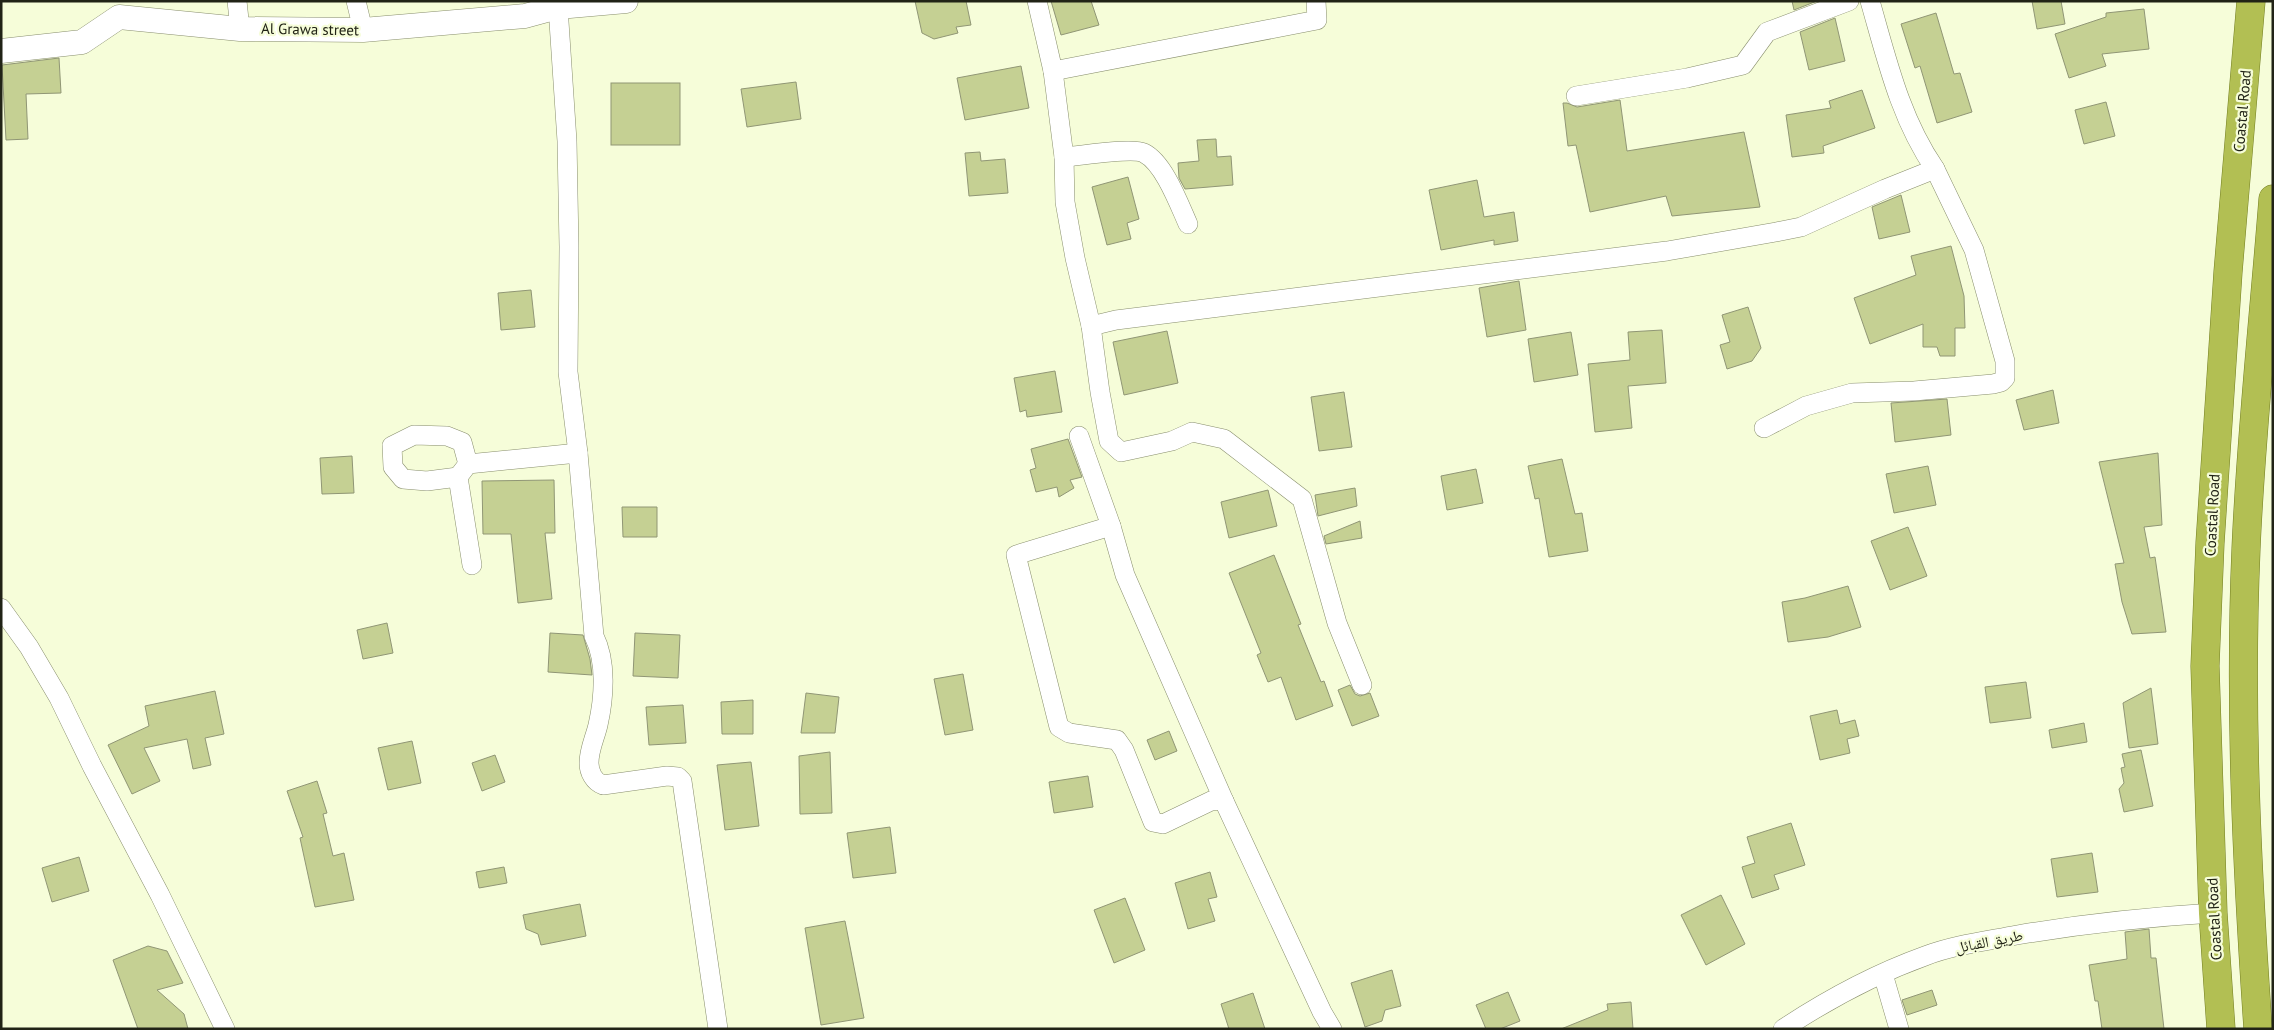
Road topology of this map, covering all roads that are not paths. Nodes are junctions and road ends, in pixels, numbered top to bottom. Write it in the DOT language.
graph roads {
  1 [pos="237,1"];
  2 [pos="356,1"];
  3 [pos="626,1"];
  4 [pos="1037,1"];
  5 [pos="1316,1"];
  6 [pos="1849,1"];
  7 [pos="1870,1"];
  8 [pos="2251,1"];
  9 [pos="599,2"];
  10 [pos="558,7"];
  11 [pos="524,8"];
  12 [pos="240,28"];
  13 [pos="363,30"];
  14 [pos="1,51"];
  15 [pos="1053,71"];
  16 [pos="1576,96"];
  17 [pos="1064,157"];
  18 [pos="1936,169"];
  19 [pos="2273,199"];
  20 [pos="1188,224"];
  21 [pos="2228,272"];
  22 [pos="2267,275"];
  23 [pos="1091,326"];
  24 [pos="1764,428"];
  25 [pos="1080,436"];
  26 [pos="578,454"];
  27 [pos="1111,526"];
  28 [pos="472,565"];
  29 [pos="1,608"];
  30 [pos="1362,685"];
  31 [pos="1224,801"];
  32 [pos="2213,913"];
  33 [pos="1883,974"];
  34 [pos="224,1029"];
  35 [pos="718,1029"];
  36 [pos="1332,1029"];
  37 [pos="1783,1029"];
  38 [pos="1898,1029"];
  39 [pos="2221,1029"];
  40 [pos="2258,1029"];
  1 -- 12 [label="street"];
  2 -- 13 [label="street"];
  3 -- 9 [label="street, Al Grawa street"];
  4 -- 15 [label="street"];
  5 -- 15 [label="street"];
  6 -- 16 [label="street"];
  7 -- 18 [label="street"];
  8 -- 21 [label="highway, Coastal Road"];
  9 -- 10 [label="street, Al Grawa street"];
  10 -- 11 [label="street, Al Grawa street"];
  10 -- 26 [label="street"];
  11 -- 13 [label="street, Al Grawa street"];
  12 -- 13 [label="street, Al Grawa street"];
  12 -- 14 [label="street, Al Grawa street"];
  15 -- 17 [label="street"];
  17 -- 20 [label="street"];
  17 -- 23 [label="street"];
  18 -- 23 [label="street"];
  18 -- 24 [label="street"];
  19 -- 22 [label="highway"];
  21 -- 22 [label="highway"];
  21 -- 32 [label="highway, Coastal Road"];
  22 -- 40 [label="highway"];
  23 -- 30 [label="street"];
  25 -- 27 [label="street"];
  26 -- 28 [label="street"];
  26 -- 35 [label="street"];
  27 -- 31 [label="street"];
  27 -- 31 [label="street"];
  29 -- 34 [label="street"];
  31 -- 36 [label="street"];
  32 -- 33 [label="street, طريق القبائل"];
  32 -- 39 [label="highway, Coastal Road"];
  33 -- 37 [label="street, طريق القبائل"];
  33 -- 38 [label="street"];
}
